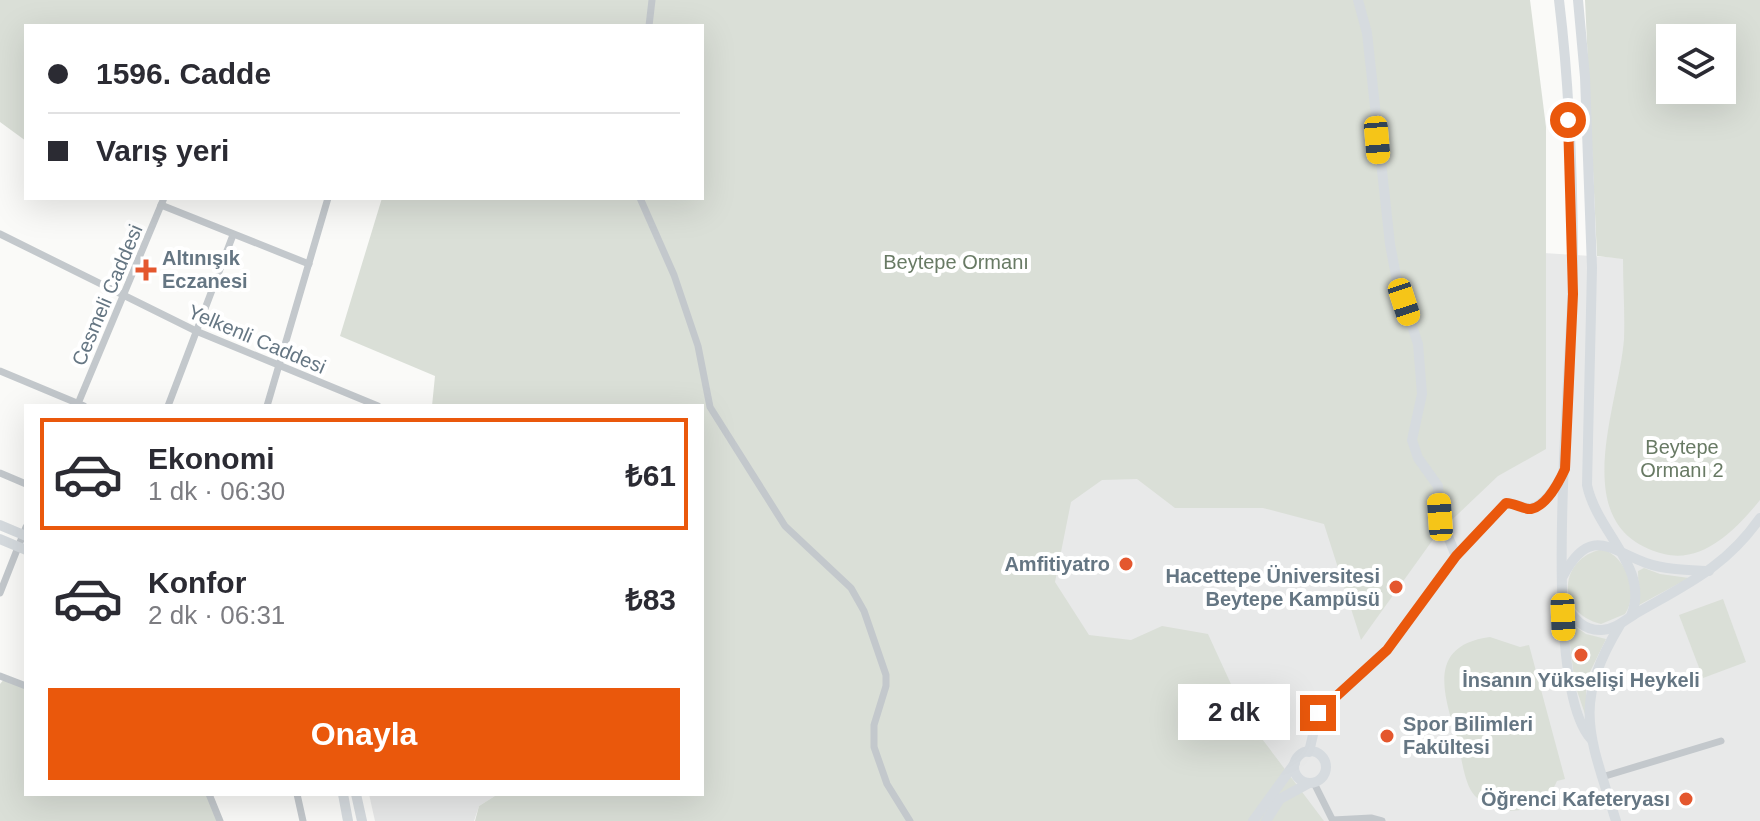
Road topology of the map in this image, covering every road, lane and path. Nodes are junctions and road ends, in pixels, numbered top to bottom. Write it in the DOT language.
graph roads {
  1 [pos="652,0"];
  2 [pos="1358,0"];
  3 [pos="1559,0"];
  4 [pos="1578,0"];
  5 [pos="649,24"];
  6 [pos="327,200"];
  7 [pos="641,200"];
  8 [pos="163,201"];
  9 [pos="0,234"];
  10 [pos="233,235"];
  11 [pos="309,264"];
  12 [pos="125,298"];
  13 [pos="196,331"];
  14 [pos="279,367"];
  15 [pos="1,375"];
  16 [pos="348,394"];
  17 [pos="77,404"];
  18 [pos="80,404"];
  19 [pos="169,404"];
  20 [pos="268,404"];
  21 [pos="346,404"];
  22 [pos="373,404"];
  23 [pos="1565,469"];
  24 [pos="0,473"];
  25 [pos="24,483"];
  26 [pos="1760,518"];
  27 [pos="0,525"];
  28 [pos="24,532"];
  29 [pos="0,539"];
  30 [pos="1615,546"];
  31 [pos="22,548"];
  32 [pos="1456,556"];
  33 [pos="1709,571"];
  34 [pos="4,576"];
  35 [pos="1562,577"];
  36 [pos="0,593"];
  37 [pos="1562,597"];
  38 [pos="1631,616"];
  39 [pos="1620,625"];
  40 [pos="2,680"];
  41 [pos="24,686"];
  42 [pos="1591,739"];
  43 [pos="1721,741"];
  44 [pos="1309,752"];
  45 [pos="1295,763"];
  46 [pos="1602,777"];
  47 [pos="1312,783"];
  48 [pos="210,796"];
  49 [pos="297,796"];
  50 [pos="343,796"];
  51 [pos="356,796"];
  52 [pos="1333,820"];
  53 [pos="220,821"];
  54 [pos="303,821"];
  55 [pos="348,821"];
  56 [pos="362,821"];
  57 [pos="910,821"];
  58 [pos="1253,821"];
  59 [pos="1266,821"];
  60 [pos="1382,821"];
  61 [pos="1616,821"];
  1 -- 5 [label="street"];
  2 -- 32 [label="main road"];
  3 -- 23 [label="main road"];
  4 -- 30 [label="main road"];
  6 -- 11 [label="street"];
  7 -- 57 [label="street"];
  8 -- 10 [label="street"];
  8 -- 12 [label="street, Cesmeli Caddesi"];
  9 -- 12 [label="street, Yelkenli Caddesi"];
  10 -- 11 [label="street"];
  10 -- 13 [label="street"];
  11 -- 14 [label="street"];
  12 -- 13 [label="street, Yelkenli Caddesi"];
  12 -- 18 [label="street, Cesmeli Caddesi"];
  13 -- 14 [label="street, Yelkenli Caddesi"];
  13 -- 19 [label="street"];
  14 -- 16 [label="street, Yelkenli Caddesi"];
  14 -- 20 [label="street"];
  15 -- 17 [label="street"];
  16 -- 21 [label="street"];
  16 -- 22 [label="street, Yelkenli Caddesi"];
  23 -- 32 [label="main road"];
  23 -- 35 [label="main road"];
  24 -- 25 [label="street"];
  26 -- 33 [label="main road"];
  27 -- 28 [label="main road"];
  29 -- 31 [label="main road"];
  30 -- 33 [label="main road"];
  30 -- 35 [label="main road"];
  30 -- 38 [label="main road"];
  31 -- 34 [label="street"];
  32 -- 44 [label="main road"];
  33 -- 38 [label="main road"];
  34 -- 36 [label="street"];
  35 -- 37 [label="main road"];
  37 -- 39 [label="main road"];
  37 -- 42 [label="main road"];
  38 -- 39 [label="main road"];
  39 -- 42 [label="main road"];
  40 -- 41 [label="street"];
  42 -- 46 [label="main road"];
  43 -- 46 [label="street"];
  44 -- 45 [label="main road"];
  44 -- 47 [label="main road"];
  45 -- 47 [label="main road"];
  45 -- 58 [label="main road"];
  46 -- 61 [label="main road"];
  47 -- 52 [label="street"];
  47 -- 59 [label="main road"];
  48 -- 53 [label="street"];
  49 -- 54 [label="street"];
  50 -- 55 [label="main road"];
  51 -- 56 [label="main road"];
  52 -- 60 [label="street"];
}
